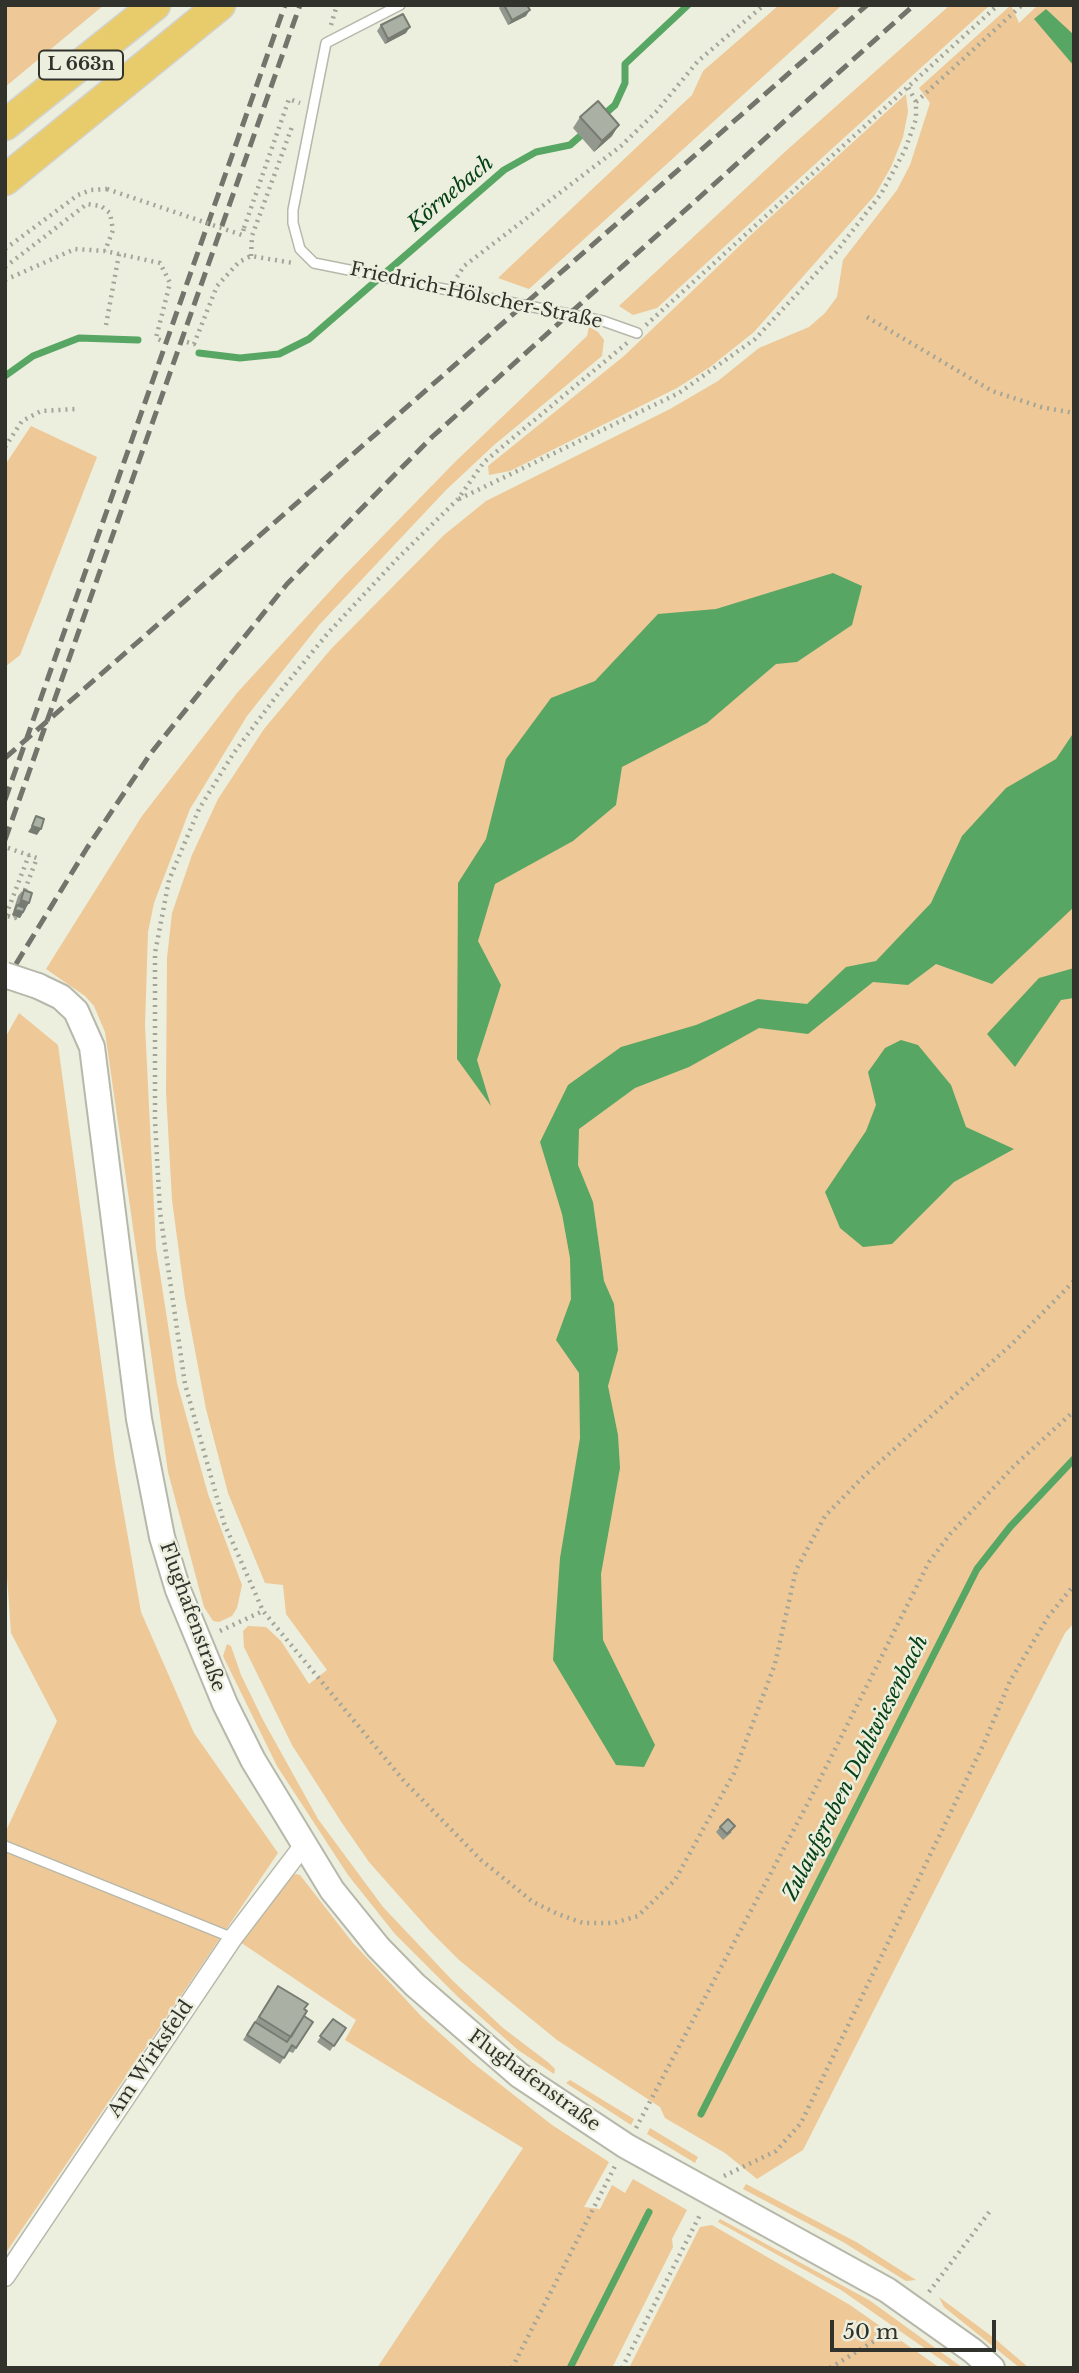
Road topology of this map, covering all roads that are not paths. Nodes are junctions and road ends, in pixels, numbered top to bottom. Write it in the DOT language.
graph roads {
  1 [pos="220,5"];
  2 [pos="400,5"];
  3 [pos="153,7"];
  4 [pos="7,123"];
  5 [pos="5,180"];
  6 [pos="637,333"];
  7 [pos="5,975"];
  8 [pos="5,1846"];
  9 [pos="303,1846"];
  10 [pos="233,1938"];
  11 [pos="5,2277"];
  12 [pos="992,2368"];
  1 -- 5 [label="highway, L 663n"];
  2 -- 6 [label="lane, Friedrich-Hölscher-Straße"];
  3 -- 4 [label="highway, L 663n"];
  7 -- 9 [label="main road, Flughafenstraße, bridge"];
  8 -- 10 [label="lane"];
  9 -- 10 [label="street, Am Wirksfeld"];
  9 -- 12 [label="main road, Flughafenstraße"];
  10 -- 11 [label="street, Am Wirksfeld"];
}
